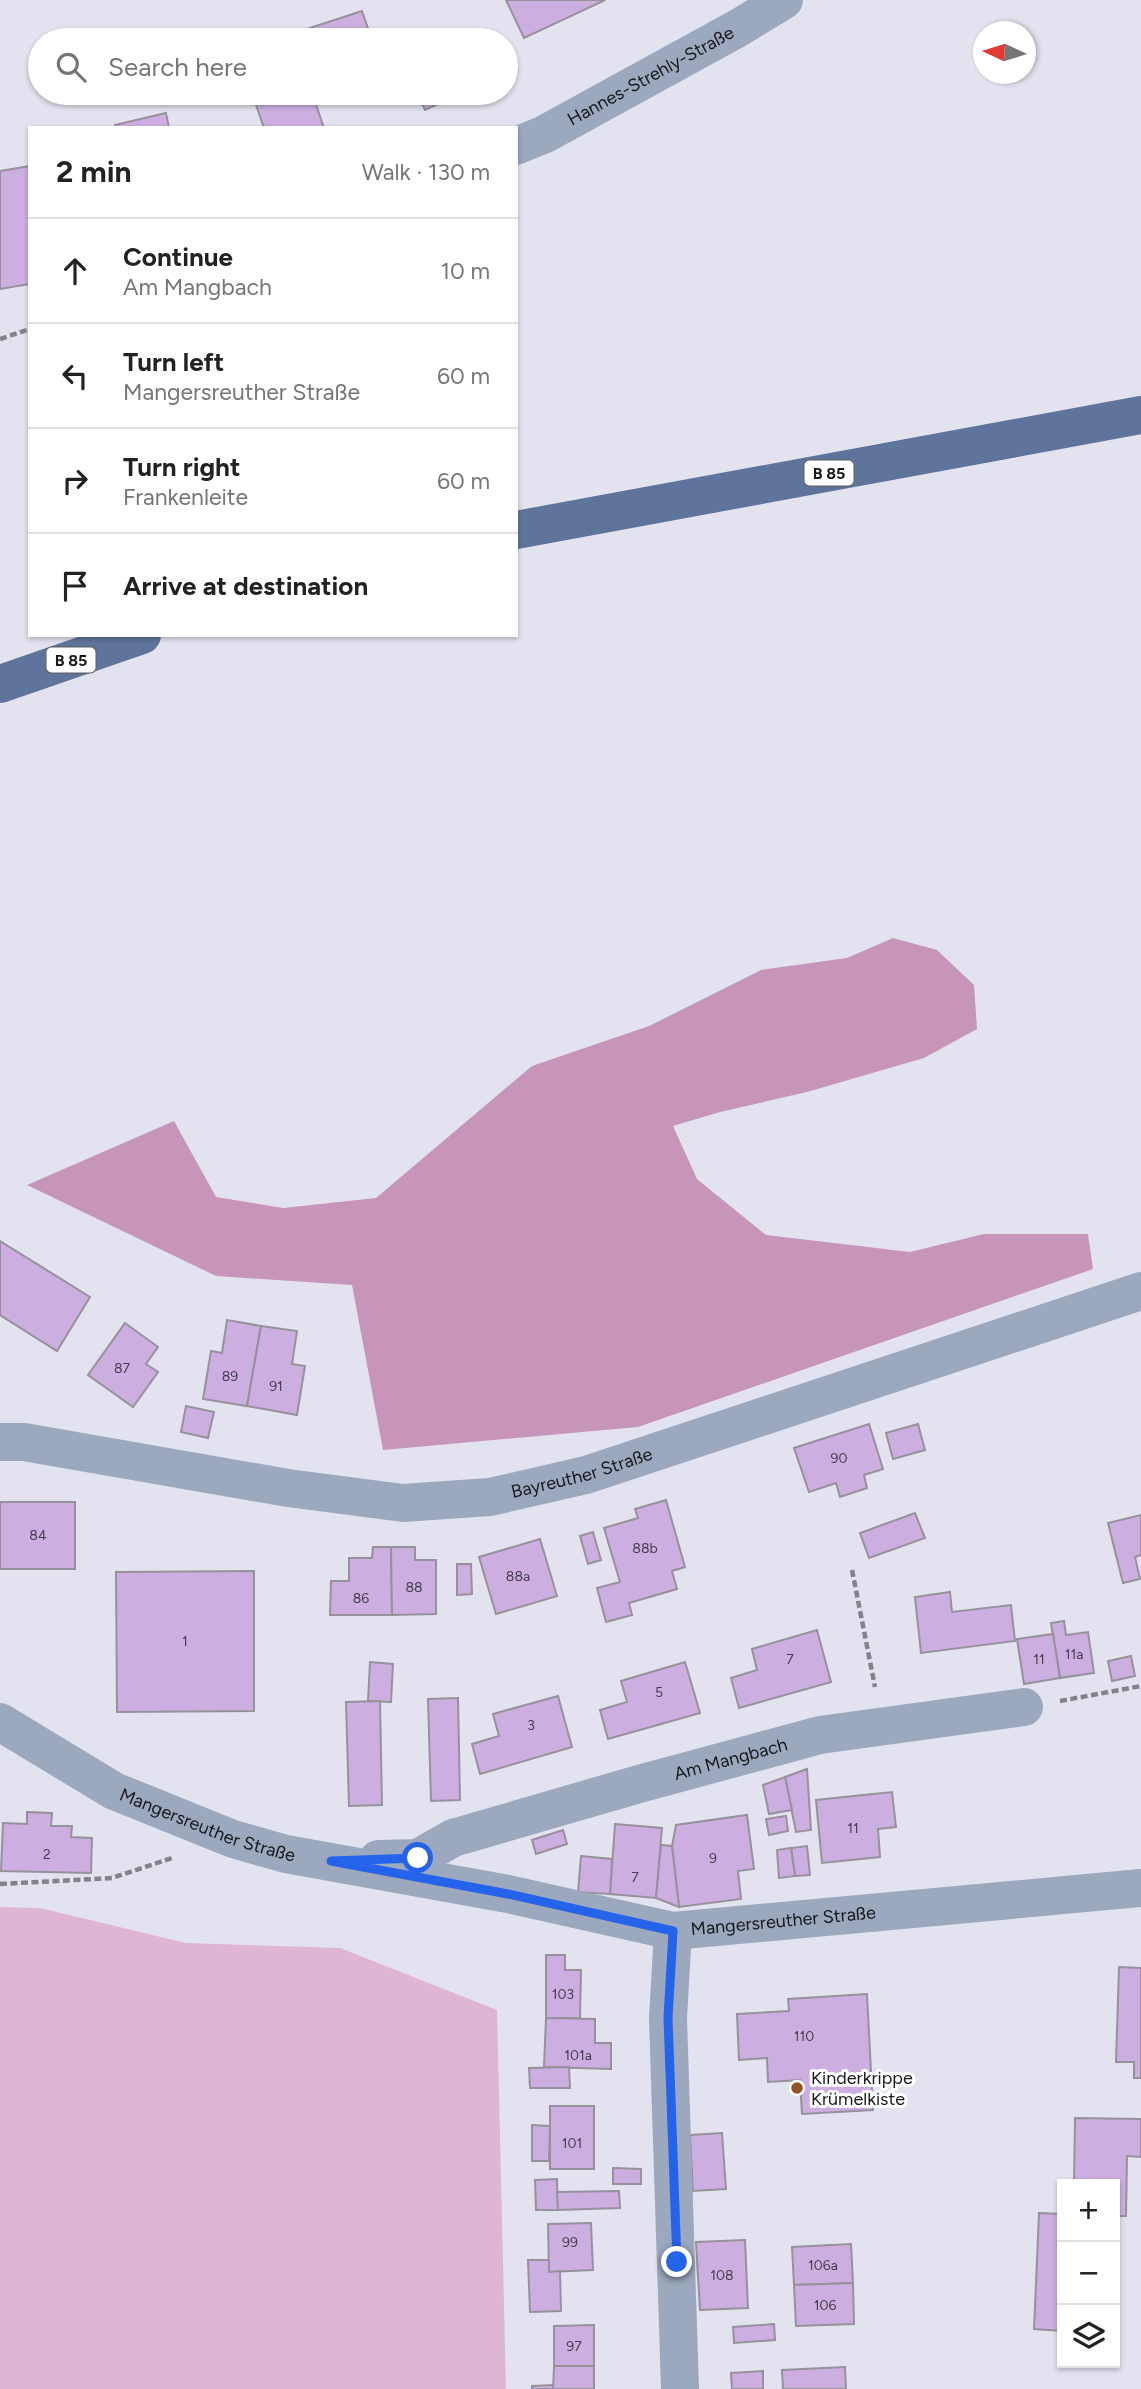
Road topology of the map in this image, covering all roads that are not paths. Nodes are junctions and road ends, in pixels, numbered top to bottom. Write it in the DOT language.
graph roads {
  1 [pos="784,0"];
  2 [pos="518,145"];
  3 [pos="1141,415"];
  4 [pos="518,530"];
  5 [pos="136,637"];
  6 [pos="0,684"];
  7 [pos="1141,1291"];
  8 [pos="0,1442"];
  9 [pos="1024,1707"];
  10 [pos="0,1722"];
  11 [pos="331,1861"];
  12 [pos="1141,1888"];
  13 [pos="673,1931"];
  14 [pos="680,2389"];
  1 -- 2 [label="street, Hannes-Strehly-Straße"];
  3 -- 4 [label="main road, B 85"];
  5 -- 6 [label="main road, B 85"];
  7 -- 8 [label="street, Bayreuther Straße"];
  9 -- 11 [label="street, Am Mangbach"];
  10 -- 11 [label="street, Mangersreuther Straße"];
  11 -- 13 [label="street, Mangersreuther Straße"];
  12 -- 13 [label="street, Mangersreuther Straße"];
  13 -- 14 [label="street"];
}
